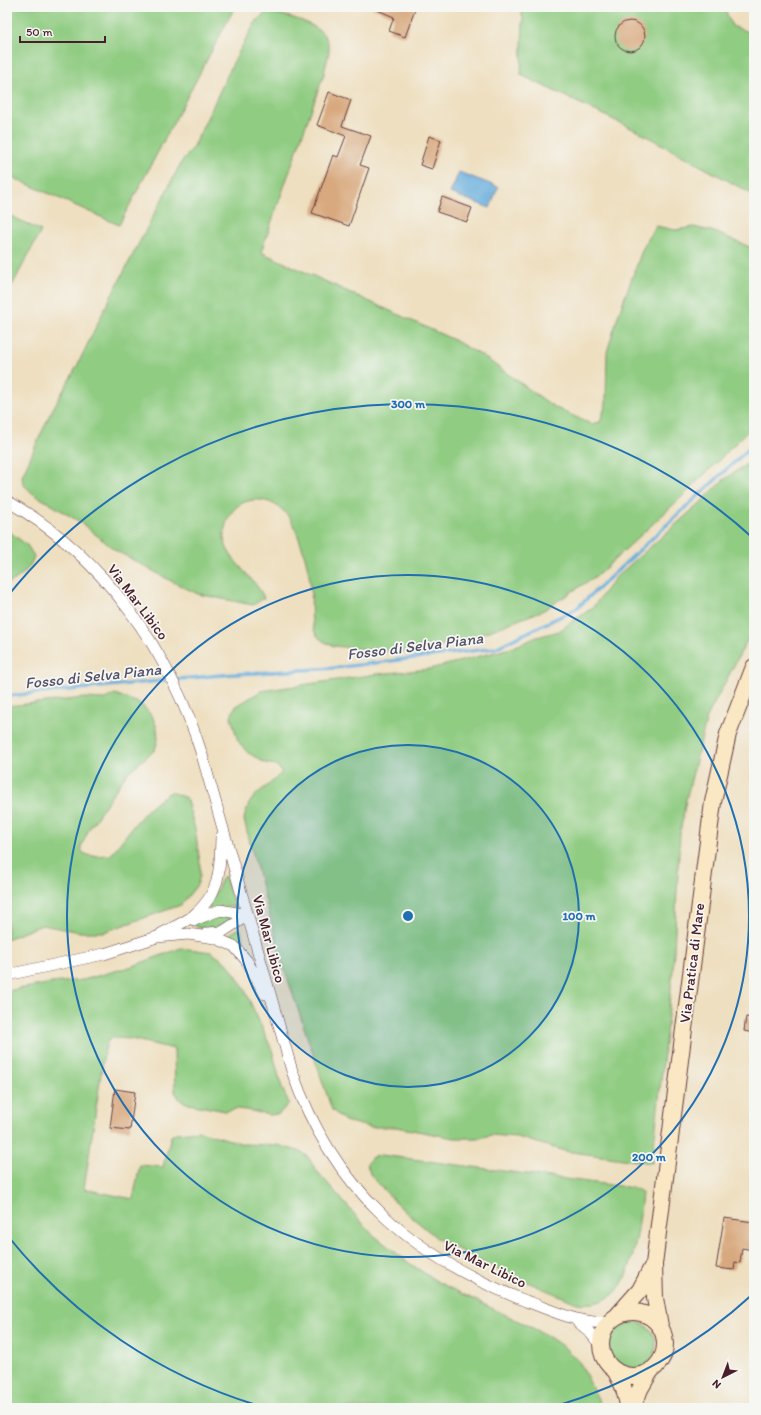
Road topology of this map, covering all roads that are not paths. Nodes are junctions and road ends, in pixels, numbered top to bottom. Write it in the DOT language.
graph roads {
  1 [pos="7,501"];
  2 [pos="754,667"];
  3 [pos="221,825"];
  4 [pos="248,915"];
  5 [pos="157,937"];
  6 [pos="7,975"];
  7 [pos="272,1004"];
  8 [pos="654,1264"];
  9 [pos="573,1319"];
  10 [pos="613,1319"];
  11 [pos="660,1326"];
  12 [pos="602,1347"];
  13 [pos="615,1370"];
  14 [pos="651,1370"];
  15 [pos="629,1408"];
  16 [pos="633,1408"];
  1 -- 3 [label="street, Via Mar Libico"];
  2 -- 8 [label="street, Via Pratica di Mare"];
  3 -- 4 [label="street, Via Mar Libico"];
  3 -- 5 [label="street"];
  4 -- 5 [label="street"];
  4 -- 5 [label="street"];
  4 -- 7 [label="street, Via Mar Libico"];
  5 -- 6 [label="street"];
  5 -- 7 [label="street"];
  7 -- 9 [label="street, Via Mar Libico"];
  8 -- 10 [label="street, Via Pratica di Mare"];
  8 -- 11 [label="street, Via Pratica di Mare"];
  9 -- 10 [label="street, Via Mar Libico"];
  9 -- 12 [label="street, Via Mar Libico"];
  10 -- 11 [label="street"];
  10 -- 12 [label="street"];
  11 -- 14 [label="street"];
  12 -- 13 [label="street"];
  13 -- 14 [label="street"];
  13 -- 15 [label="street"];
  14 -- 16 [label="street"];
}
